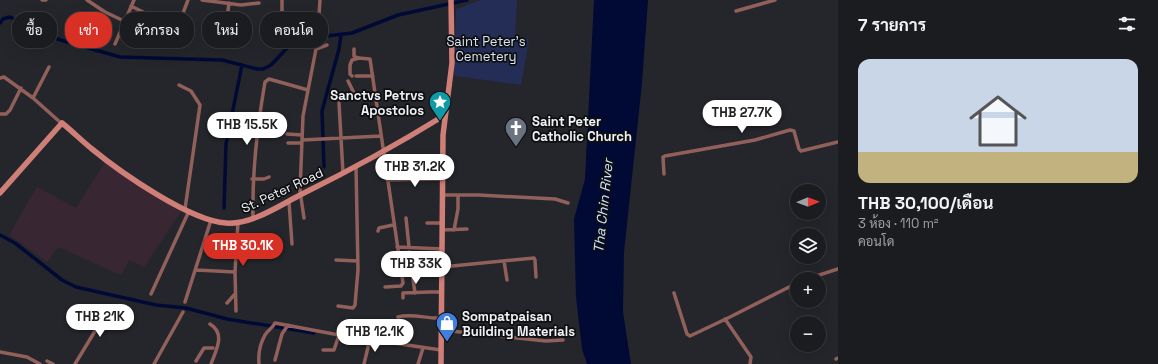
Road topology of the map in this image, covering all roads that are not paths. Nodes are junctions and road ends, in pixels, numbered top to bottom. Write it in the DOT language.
graph roads {
  1 [pos="42,0"];
  2 [pos="46,0"];
  3 [pos="87,0"];
  4 [pos="134,0"];
  5 [pos="188,0"];
  6 [pos="202,0"];
  7 [pos="282,0"];
  8 [pos="320,0"];
  9 [pos="451,0"];
  10 [pos="775,0"];
  11 [pos="229,3"];
  12 [pos="259,3"];
  13 [pos="131,6"];
  14 [pos="736,11"];
  15 [pos="128,12"];
  16 [pos="143,12"];
  17 [pos="183,12"];
  18 [pos="228,12"];
  19 [pos="282,12"];
  20 [pos="320,12"];
  21 [pos="120,19"];
  22 [pos="120,31"];
  23 [pos="115,44"];
  24 [pos="319,48"];
  25 [pos="354,49"];
  26 [pos="360,58"];
  27 [pos="49,67"];
  28 [pos="373,76"];
  29 [pos="0,78"];
  30 [pos="348,82"];
  31 [pos="179,85"];
  32 [pos="21,88"];
  33 [pos="308,90"];
  34 [pos="339,94"];
  35 [pos="354,95"];
  36 [pos="33,98"];
  37 [pos="376,98"];
  38 [pos="340,103"];
  39 [pos="0,114"];
  40 [pos="445,115"];
  41 [pos="258,120"];
  42 [pos="274,121"];
  43 [pos="61,123"];
  44 [pos="432,123"];
  45 [pos="444,128"];
  46 [pos="287,134"];
  47 [pos="302,135"];
  48 [pos="381,136"];
  49 [pos="340,139"];
  50 [pos="302,142"];
  51 [pos="838,142"];
  52 [pos="288,143"];
  53 [pos="383,152"];
  54 [pos="356,166"];
  55 [pos="343,173"];
  56 [pos="664,174"];
  57 [pos="269,177"];
  58 [pos="252,179"];
  59 [pos="443,179"];
  60 [pos="387,180"];
  61 [pos="0,193"];
  62 [pos="300,195"];
  63 [pos="442,195"];
  64 [pos="458,195"];
  65 [pos="289,202"];
  66 [pos="568,203"];
  67 [pos="187,210"];
  68 [pos="253,218"];
  69 [pos="304,218"];
  70 [pos="406,218"];
  71 [pos="212,219"];
  72 [pos="238,222"];
  73 [pos="427,223"];
  74 [pos="442,223"];
  75 [pos="393,225"];
  76 [pos="468,229"];
  77 [pos="442,230"];
  78 [pos="454,230"];
  79 [pos="378,231"];
  80 [pos="292,244"];
  81 [pos="397,247"];
  82 [pos="409,247"];
  83 [pos="442,249"];
  84 [pos="409,252"];
  85 [pos="399,258"];
  86 [pos="336,260"];
  87 [pos="358,261"];
  88 [pos="504,261"];
  89 [pos="386,264"];
  90 [pos="442,267"];
  91 [pos="838,269"];
  92 [pos="196,270"];
  93 [pos="235,272"];
  94 [pos="826,273"];
  95 [pos="536,277"];
  96 [pos="507,280"];
  97 [pos="790,286"];
  98 [pos="385,287"];
  99 [pos="439,292"];
  100 [pos="415,293"];
  101 [pos="674,293"];
  102 [pos="152,294"];
  103 [pos="235,294"];
  104 [pos="403,298"];
  105 [pos="185,302"];
  106 [pos="227,303"];
  107 [pos="338,306"];
  108 [pos="102,308"];
  109 [pos="236,311"];
  110 [pos="183,312"];
  111 [pos="398,318"];
  112 [pos="441,318"];
  113 [pos="725,319"];
  114 [pos="210,324"];
  115 [pos="287,326"];
  116 [pos="441,330"];
  117 [pos="339,335"];
  118 [pos="370,339"];
  119 [pos="563,340"];
  120 [pos="423,348"];
  121 [pos="215,349"];
  122 [pos="323,350"];
  123 [pos="441,350"];
  124 [pos="0,352"];
  125 [pos="275,360"];
  126 [pos="47,361"];
  127 [pos="196,361"];
  128 [pos="259,363"];
  129 [pos="40,364"];
  130 [pos="53,364"];
  131 [pos="75,364"];
  132 [pos="154,364"];
  133 [pos="211,364"];
  134 [pos="364,364"];
  135 [pos="418,364"];
  136 [pos="440,364"];
  137 [pos="750,364"];
  1 -- 2 [label="street"];
  3 -- 21 [label="street"];
  4 -- 13 [label="street"];
  5 -- 17 [label="street"];
  6 -- 11 [label="street"];
  7 -- 19 [label="street"];
  8 -- 20 [label="street"];
  9 -- 40 [label="street"];
  10 -- 14 [label="street"];
  11 -- 12 [label="street"];
  11 -- 18 [label="street"];
  13 -- 15 [label="street"];
  13 -- 16 [label="street"];
  22 -- 23 [label="street"];
  24 -- 33 [label="street"];
  25 -- 26 [label="street"];
  26 -- 28 [label="street"];
  26 -- 28 [label="street"];
  27 -- 36 [label="street"];
  28 -- 37 [label="street"];
  29 -- 32 [label="street"];
  30 -- 35 [label="street"];
  31 -- 67 [label="street"];
  32 -- 36 [label="street"];
  32 -- 39 [label="street"];
  33 -- 41 [label="street"];
  33 -- 47 [label="street"];
  34 -- 35 [label="street"];
  35 -- 37 [label="street"];
  36 -- 43 [label="street"];
  37 -- 48 [label="street"];
  38 -- 49 [label="street"];
  40 -- 44 [label="street, St. Peter Road"];
  40 -- 45 [label="street"];
  41 -- 42 [label="street"];
  41 -- 58 [label="street"];
  43 -- 61 [label="street"];
  43 -- 67 [label="street, St. Peter Road"];
  44 -- 45 [label="street"];
  44 -- 53 [label="street, St. Peter Road"];
  45 -- 59 [label="street"];
  46 -- 47 [label="street"];
  47 -- 50 [label="street"];
  48 -- 49 [label="street"];
  48 -- 53 [label="street"];
  49 -- 50 [label="street"];
  49 -- 55 [label="street"];
  50 -- 52 [label="street"];
  50 -- 62 [label="street"];
  51 -- 56 [label="street"];
  53 -- 54 [label="street, St. Peter Road"];
  53 -- 60 [label="street"];
  54 -- 55 [label="street, St. Peter Road"];
  54 -- 87 [label="street"];
  55 -- 62 [label="street, St. Peter Road"];
  57 -- 58 [label="street"];
  58 -- 68 [label="street"];
  59 -- 60 [label="street"];
  59 -- 63 [label="street"];
  60 -- 75 [label="street"];
  62 -- 65 [label="street, St. Peter Road"];
  62 -- 69 [label="street"];
  63 -- 64 [label="street"];
  63 -- 74 [label="street"];
  64 -- 66 [label="street"];
  64 -- 78 [label="street"];
  65 -- 68 [label="street, St. Peter Road"];
  65 -- 80 [label="street"];
  67 -- 71 [label="street, St. Peter Road"];
  67 -- 102 [label="street"];
  68 -- 72 [label="street, St. Peter Road"];
  70 -- 82 [label="street"];
  71 -- 72 [label="street, St. Peter Road"];
  71 -- 92 [label="street"];
  72 -- 93 [label="street"];
  73 -- 74 [label="street"];
  74 -- 77 [label="street"];
  75 -- 79 [label="street"];
  75 -- 81 [label="street"];
  76 -- 78 [label="street"];
  77 -- 78 [label="street"];
  77 -- 83 [label="street"];
  81 -- 82 [label="street"];
  81 -- 85 [label="street"];
  82 -- 83 [label="street"];
  83 -- 90 [label="street"];
  84 -- 100 [label="street"];
  85 -- 89 [label="street"];
  85 -- 98 [label="street"];
  86 -- 87 [label="street"];
  87 -- 107 [label="street"];
  88 -- 90 [label="street"];
  88 -- 95 [label="street"];
  88 -- 96 [label="street"];
  90 -- 99 [label="street"];
  91 -- 94 [label="street"];
  92 -- 93 [label="street"];
  92 -- 105 [label="street"];
  93 -- 103 [label="street"];
  97 -- 113 [label="street"];
  99 -- 100 [label="street"];
  99 -- 112 [label="street"];
  100 -- 104 [label="street"];
  101 -- 113 [label="street"];
  103 -- 106 [label="street"];
  103 -- 109 [label="street"];
  108 -- 131 [label="street"];
  110 -- 132 [label="street"];
  111 -- 112 [label="street"];
  112 -- 116 [label="street"];
  113 -- 137 [label="street"];
  114 -- 121 [label="street"];
  115 -- 117 [label="street"];
  115 -- 125 [label="street"];
  115 -- 128 [label="street"];
  116 -- 119 [label="street"];
  116 -- 123 [label="street"];
  117 -- 118 [label="street"];
  117 -- 122 [label="street"];
  118 -- 120 [label="street"];
  118 -- 134 [label="street"];
  120 -- 123 [label="street"];
  120 -- 135 [label="street"];
  121 -- 127 [label="street"];
  121 -- 133 [label="street"];
  123 -- 136 [label="street"];
  124 -- 129 [label="street"];
  126 -- 130 [label="street"];
}
